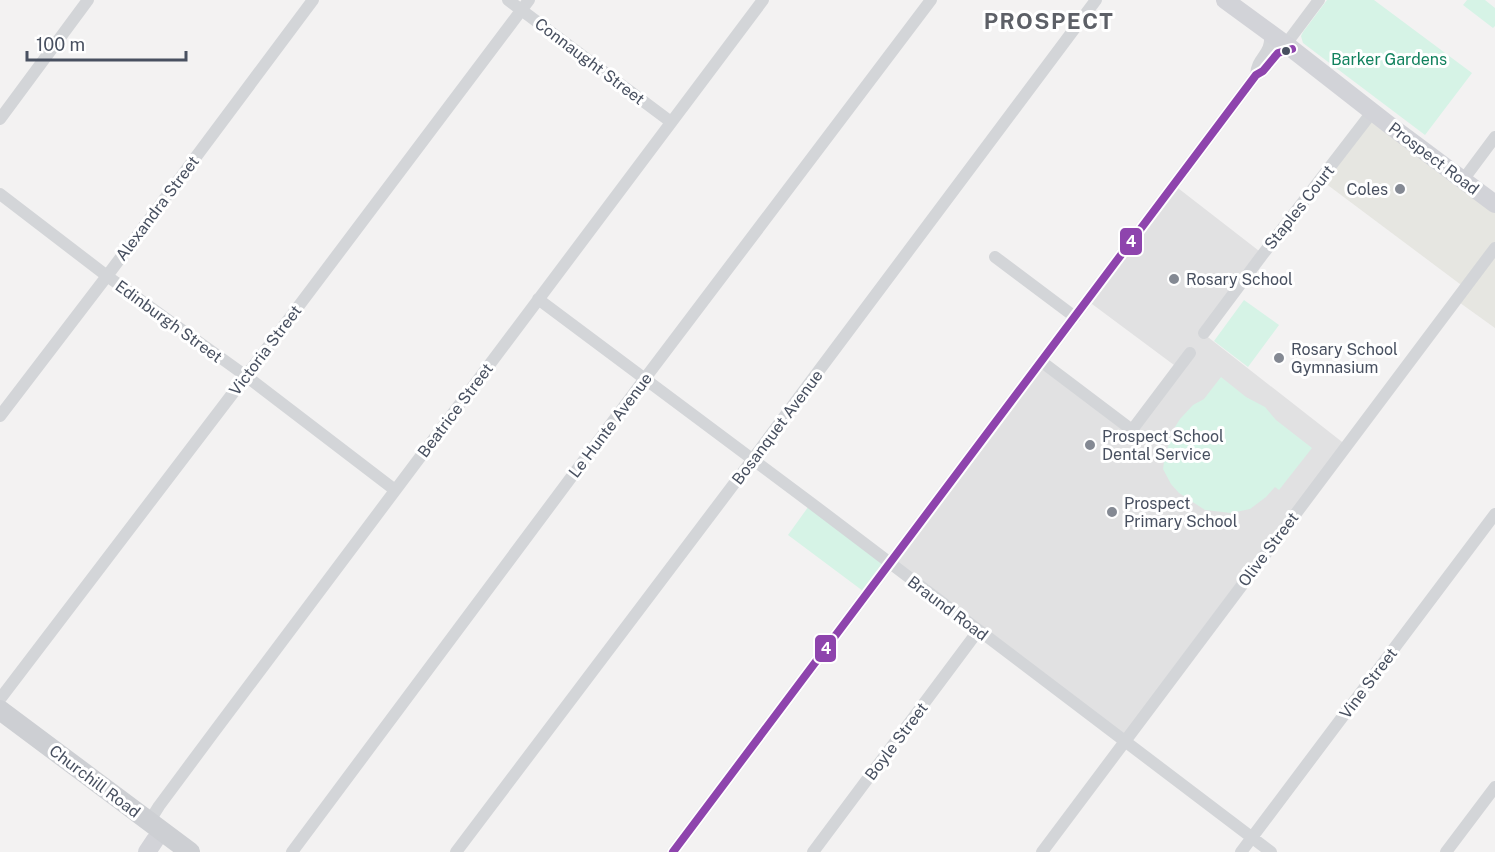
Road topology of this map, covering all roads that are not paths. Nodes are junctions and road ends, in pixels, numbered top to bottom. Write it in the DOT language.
graph roads {
  1 [pos="88,0"];
  2 [pos="313,0"];
  3 [pos="508,0"];
  4 [pos="763,0"];
  5 [pos="931,0"];
  6 [pos="1096,0"];
  7 [pos="1225,0"];
  8 [pos="1319,0"];
  9 [pos="525,5"];
  10 [pos="1270,34"];
  11 [pos="1289,46"];
  12 [pos="1256,75"];
  13 [pos="1373,111"];
  14 [pos="0,118"];
  15 [pos="672,122"];
  16 [pos="1495,137"];
  17 [pos="1467,176"];
  18 [pos="1495,189"];
  19 [pos="0,194"];
  20 [pos="1495,204"];
  21 [pos="1495,248"];
  22 [pos="995,257"];
  23 [pos="106,276"];
  24 [pos="538,299"];
  25 [pos="1075,317"];
  26 [pos="1204,333"];
  27 [pos="1190,353"];
  28 [pos="1042,362"];
  29 [pos="246,376"];
  30 [pos="644,379"];
  31 [pos="0,416"];
  32 [pos="753,460"];
  33 [pos="395,490"];
  34 [pos="1495,513"];
  35 [pos="890,564"];
  36 [pos="978,630"];
  37 [pos="0,699"];
  38 [pos="0,710"];
  39 [pos="0,725"];
  40 [pos="1124,741"];
  41 [pos="1495,787"];
  42 [pos="1252,837"];
  43 [pos="159,841"];
  44 [pos="190,852"];
  45 [pos="292,852"];
  46 [pos="456,852"];
  47 [pos="673,852"];
  48 [pos="813,852"];
  49 [pos="1042,852"];
  50 [pos="1241,852"];
  51 [pos="1272,852"];
  52 [pos="1446,852"];
  1 -- 14 [label="street"];
  2 -- 23 [label="street, Alexandra Street"];
  3 -- 9 [label="street, Connaught Street"];
  4 -- 15 [label="street, Beatrice Street"];
  5 -- 30 [label="street, Le Hunte Avenue"];
  6 -- 32 [label="street, Bosanquet Avenue"];
  7 -- 10 [label="main road, Prospect Road"];
  8 -- 11 [label="street"];
  9 -- 15 [label="street, Connaught Street"];
  9 -- 29 [label="street, Victoria Street"];
  10 -- 11 [label="main road, Prospect Road"];
  10 -- 12 [label="street"];
  11 -- 12 [label="street"];
  11 -- 13 [label="main road, Prospect Road"];
  12 -- 25 [label="street"];
  13 -- 17 [label="main road, Prospect Road"];
  13 -- 26 [label="street, Staples Court"];
  15 -- 24 [label="street, Beatrice Street"];
  16 -- 17 [label="street"];
  17 -- 18 [label="main road, Prospect Road"];
  17 -- 20 [label="main road, Prospect Road"];
  19 -- 23 [label="street, Edinburgh Street"];
  21 -- 40 [label="street, Olive Street"];
  22 -- 25 [label="street"];
  23 -- 29 [label="street, Edinburgh Street"];
  23 -- 31 [label="street, Alexandra Street"];
  24 -- 30 [label="street, Braund Road"];
  24 -- 33 [label="street, Beatrice Street"];
  25 -- 28 [label="street"];
  27 -- 28 [label="street"];
  28 -- 35 [label="street"];
  29 -- 33 [label="street, Edinburgh Street"];
  29 -- 37 [label="street, Victoria Street"];
  30 -- 32 [label="street, Braund Road"];
  30 -- 45 [label="street, Le Hunte Avenue"];
  32 -- 35 [label="street, Braund Road"];
  32 -- 46 [label="street, Bosanquet Avenue"];
  33 -- 43 [label="street, Beatrice Street"];
  34 -- 42 [label="street, Vine Street"];
  35 -- 36 [label="street, Braund Road"];
  35 -- 47 [label="street"];
  36 -- 40 [label="street, Braund Road"];
  36 -- 48 [label="street, Boyle Street"];
  38 -- 43 [label="main road, Churchill Road"];
  39 -- 43 [label="main road, Churchill Road"];
  40 -- 42 [label="street, Braund Road"];
  40 -- 49 [label="street, Olive Street"];
  41 -- 52 [label="street"];
  42 -- 50 [label="street, Vine Street"];
  42 -- 51 [label="street, Braund Road"];
  43 -- 44 [label="main road, Churchill Road"];
}
